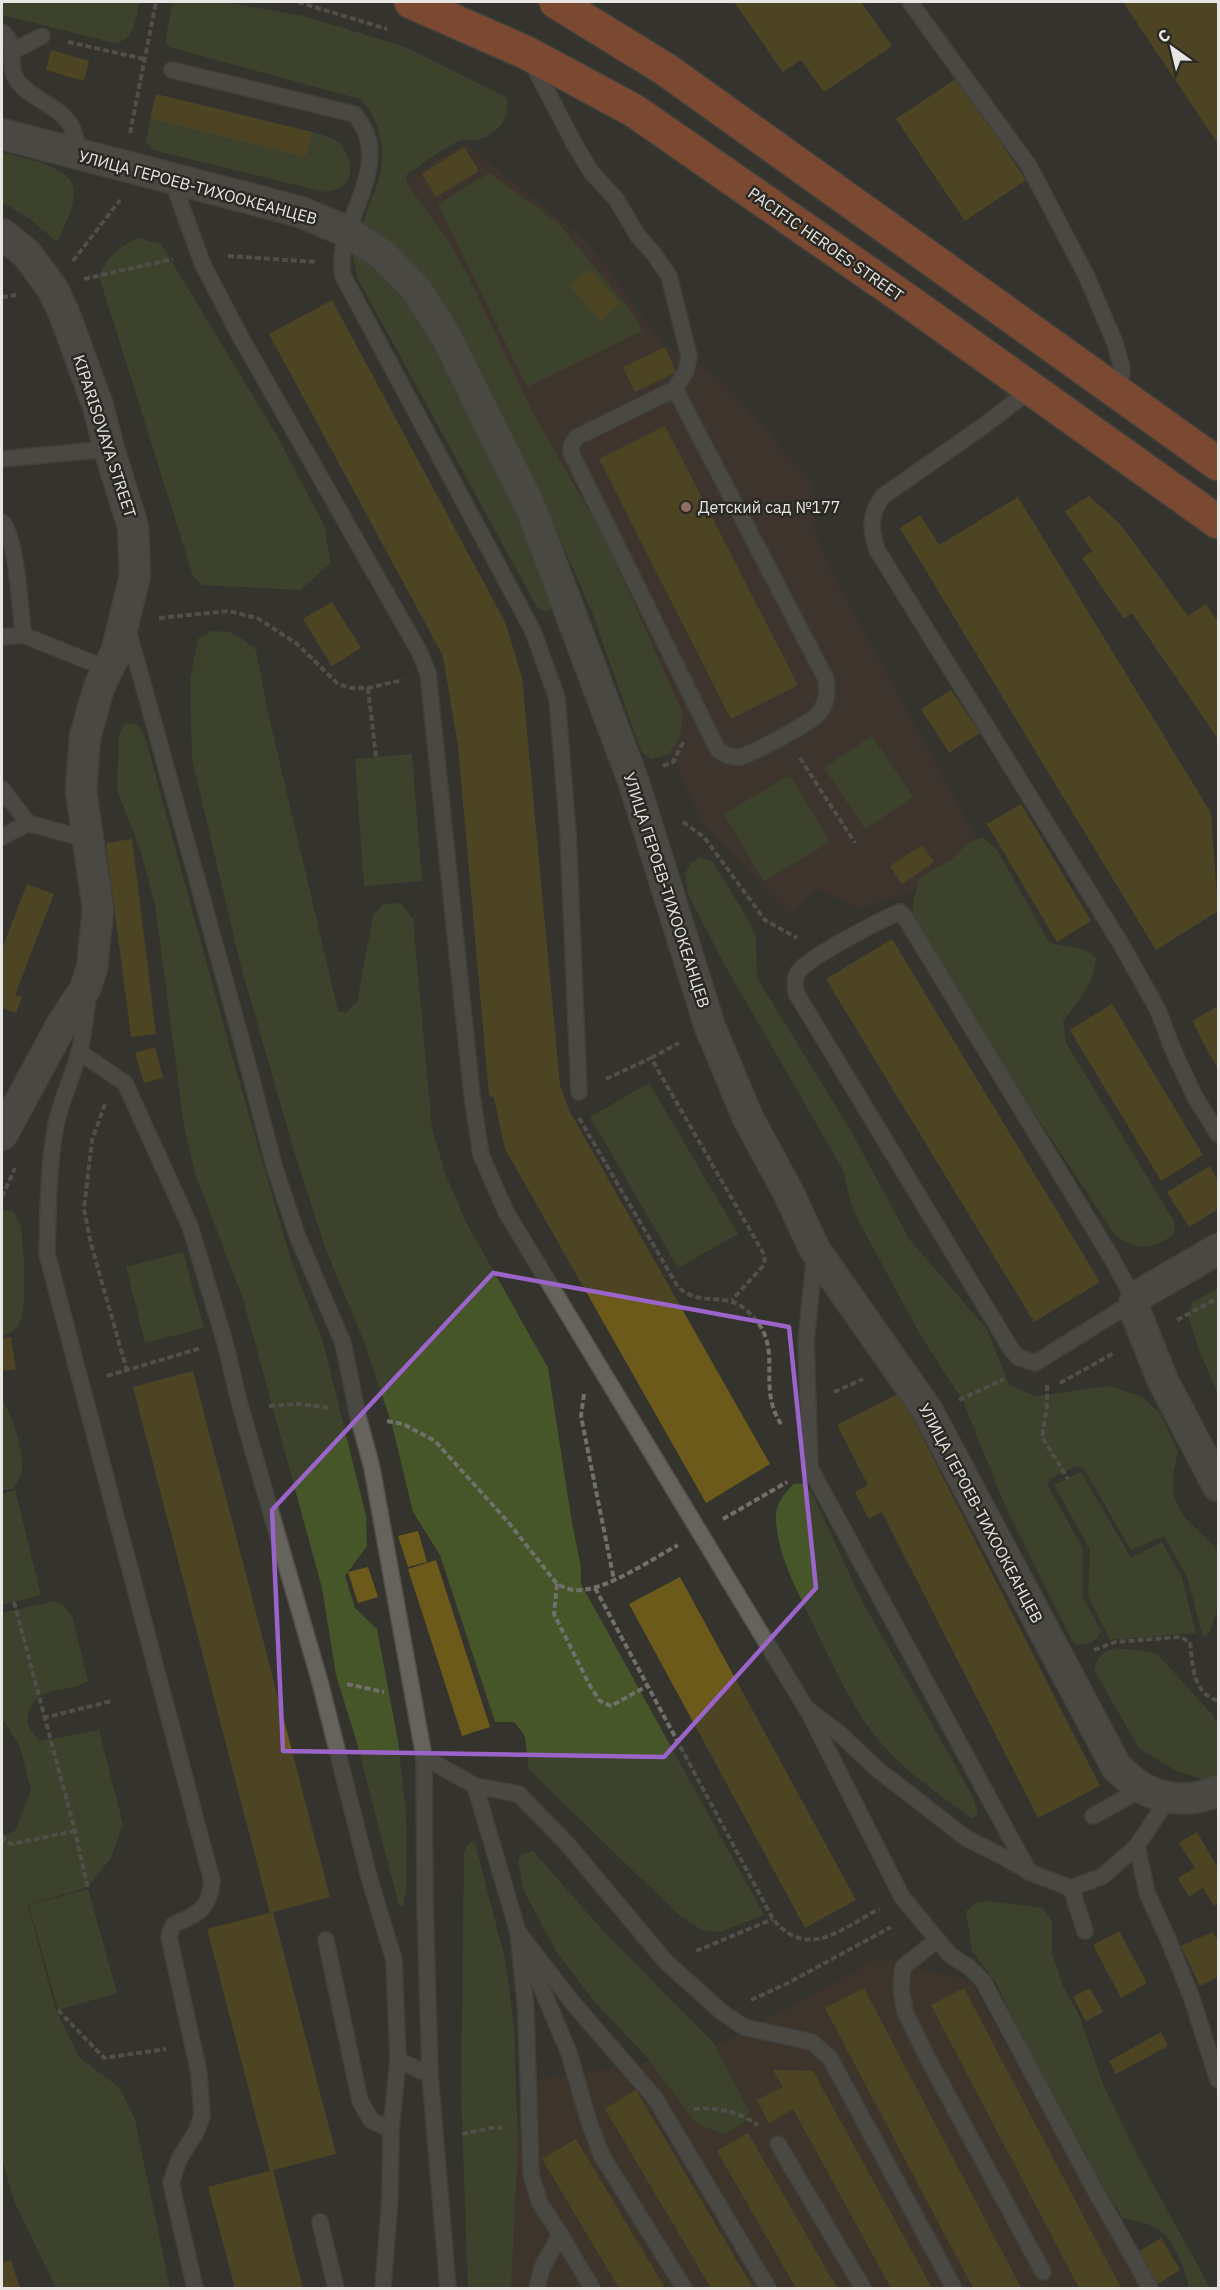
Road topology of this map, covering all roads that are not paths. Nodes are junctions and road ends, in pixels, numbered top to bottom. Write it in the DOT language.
graph roads {
  1 [pos="411,2"];
  2 [pos="556,2"];
  3 [pos="909,2"];
  4 [pos="2,32"];
  5 [pos="42,36"];
  6 [pos="13,51"];
  7 [pos="527,54"];
  8 [pos="172,70"];
  9 [pos="2,134"];
  10 [pos="79,155"];
  11 [pos="157,174"];
  12 [pos="348,232"];
  13 [pos="2,234"];
  14 [pos="1032,388"];
  15 [pos="675,389"];
  16 [pos="1117,391"];
  17 [pos="109,449"];
  18 [pos="2,459"];
  19 [pos="1218,464"];
  20 [pos="2,522"];
  21 [pos="1218,522"];
  22 [pos="125,621"];
  23 [pos="23,635"];
  24 [pos="2,637"];
  25 [pos="108,669"];
  26 [pos="2,789"];
  27 [pos="28,823"];
  28 [pos="2,837"];
  29 [pos="89,840"];
  30 [pos="92,968"];
  31 [pos="79,1052"];
  32 [pos="579,1092"];
  33 [pos="1218,1134"];
  34 [pos="2,1135"];
  35 [pos="1218,1249"];
  36 [pos="815,1250"];
  37 [pos="1135,1301"];
  38 [pos="1218,1486"];
  39 [pos="806,1708"];
  40 [pos="424,1757"];
  41 [pos="475,1786"];
  42 [pos="1156,1793"];
  43 [pos="1216,1798"];
  44 [pos="1093,1816"];
  45 [pos="1137,1846"];
  46 [pos="1029,1872"];
  47 [pos="1071,1888"];
  48 [pos="1084,1930"];
  49 [pos="518,1932"];
  50 [pos="326,1940"];
  51 [pos="936,1940"];
  52 [pos="398,2060"];
  53 [pos="430,2075"];
  54 [pos="1218,2080"];
  55 [pos="391,2130"];
  56 [pos="778,2144"];
  57 [pos="320,2222"];
  58 [pos="560,2234"];
  59 [pos="1043,2272"];
  60 [pos="195,2289"];
  61 [pos="336,2289"];
  62 [pos="383,2289"];
  63 [pos="448,2289"];
  64 [pos="537,2289"];
  65 [pos="592,2289"];
  66 [pos="684,2289"];
  67 [pos="768,2289"];
  68 [pos="863,2289"];
  69 [pos="954,2289"];
  70 [pos="1150,2289"];
  1 -- 7 [label="highway, PACIFIC HEROES STREET"];
  2 -- 16 [label="highway"];
  3 -- 16 [label="lane"];
  4 -- 6 [label="lane"];
  5 -- 6 [label="lane"];
  6 -- 10 [label="lane"];
  7 -- 14 [label="highway, PACIFIC HEROES STREET"];
  7 -- 15 [label="lane"];
  8 -- 12 [label="lane"];
  9 -- 10 [label="street, УЛИЦА ГЕРОЕВ-ТИХООКЕАНЦЕВ"];
  10 -- 11 [label="street, УЛИЦА ГЕРОЕВ-ТИХООКЕАНЦЕВ"];
  11 -- 12 [label="street, УЛИЦА ГЕРОЕВ-ТИХООКЕАНЦЕВ"];
  11 -- 39 [label="lane"];
  12 -- 32 [label="lane"];
  12 -- 36 [label="street, УЛИЦА ГЕРОЕВ-ТИХООКЕАНЦЕВ"];
  13 -- 17 [label="street, KIPARISOVAYA STREET"];
  14 -- 21 [label="highway, PACIFIC HEROES STREET"];
  14 -- 33 [label="lane"];
  15 -- 15 [label="lane"];
  16 -- 19 [label="highway"];
  17 -- 18 [label="lane"];
  17 -- 22 [label="street, KIPARISOVAYA STREET"];
  20 -- 23 [label="lane"];
  22 -- 25 [label="street, KIPARISOVAYA STREET"];
  22 -- 40 [label="lane"];
  23 -- 24 [label="lane"];
  23 -- 25 [label="lane"];
  25 -- 29 [label="street, KIPARISOVAYA STREET"];
  26 -- 27 [label="lane"];
  27 -- 28 [label="lane"];
  27 -- 29 [label="lane"];
  29 -- 30 [label="street, KIPARISOVAYA STREET"];
  30 -- 31 [label="lane"];
  30 -- 34 [label="street, KIPARISOVAYA STREET"];
  31 -- 52 [label="lane"];
  31 -- 60 [label="lane"];
  35 -- 37 [label="street"];
  36 -- 42 [label="street, УЛИЦА ГЕРОЕВ-ТИХООКЕАНЦЕВ"];
  36 -- 46 [label="lane"];
  37 -- 37 [label="lane"];
  37 -- 38 [label="street"];
  39 -- 46 [label="lane"];
  39 -- 51 [label="lane"];
  40 -- 41 [label="lane"];
  40 -- 53 [label="lane"];
  41 -- 49 [label="lane"];
  41 -- 69 [label="lane"];
  42 -- 43 [label="street"];
  42 -- 44 [label="lane"];
  42 -- 45 [label="lane"];
  45 -- 47 [label="lane"];
  45 -- 54 [label="lane"];
  46 -- 47 [label="lane"];
  47 -- 48 [label="lane"];
  49 -- 58 [label="lane"];
  49 -- 66 [label="lane"];
  49 -- 67 [label="lane"];
  50 -- 55 [label="lane"];
  51 -- 59 [label="lane"];
  51 -- 70 [label="lane"];
  52 -- 53 [label="lane"];
  52 -- 55 [label="lane"];
  53 -- 63 [label="lane"];
  55 -- 62 [label="lane"];
  56 -- 68 [label="lane"];
  57 -- 61 [label="lane"];
  58 -- 64 [label="lane"];
  58 -- 65 [label="lane"];
}
